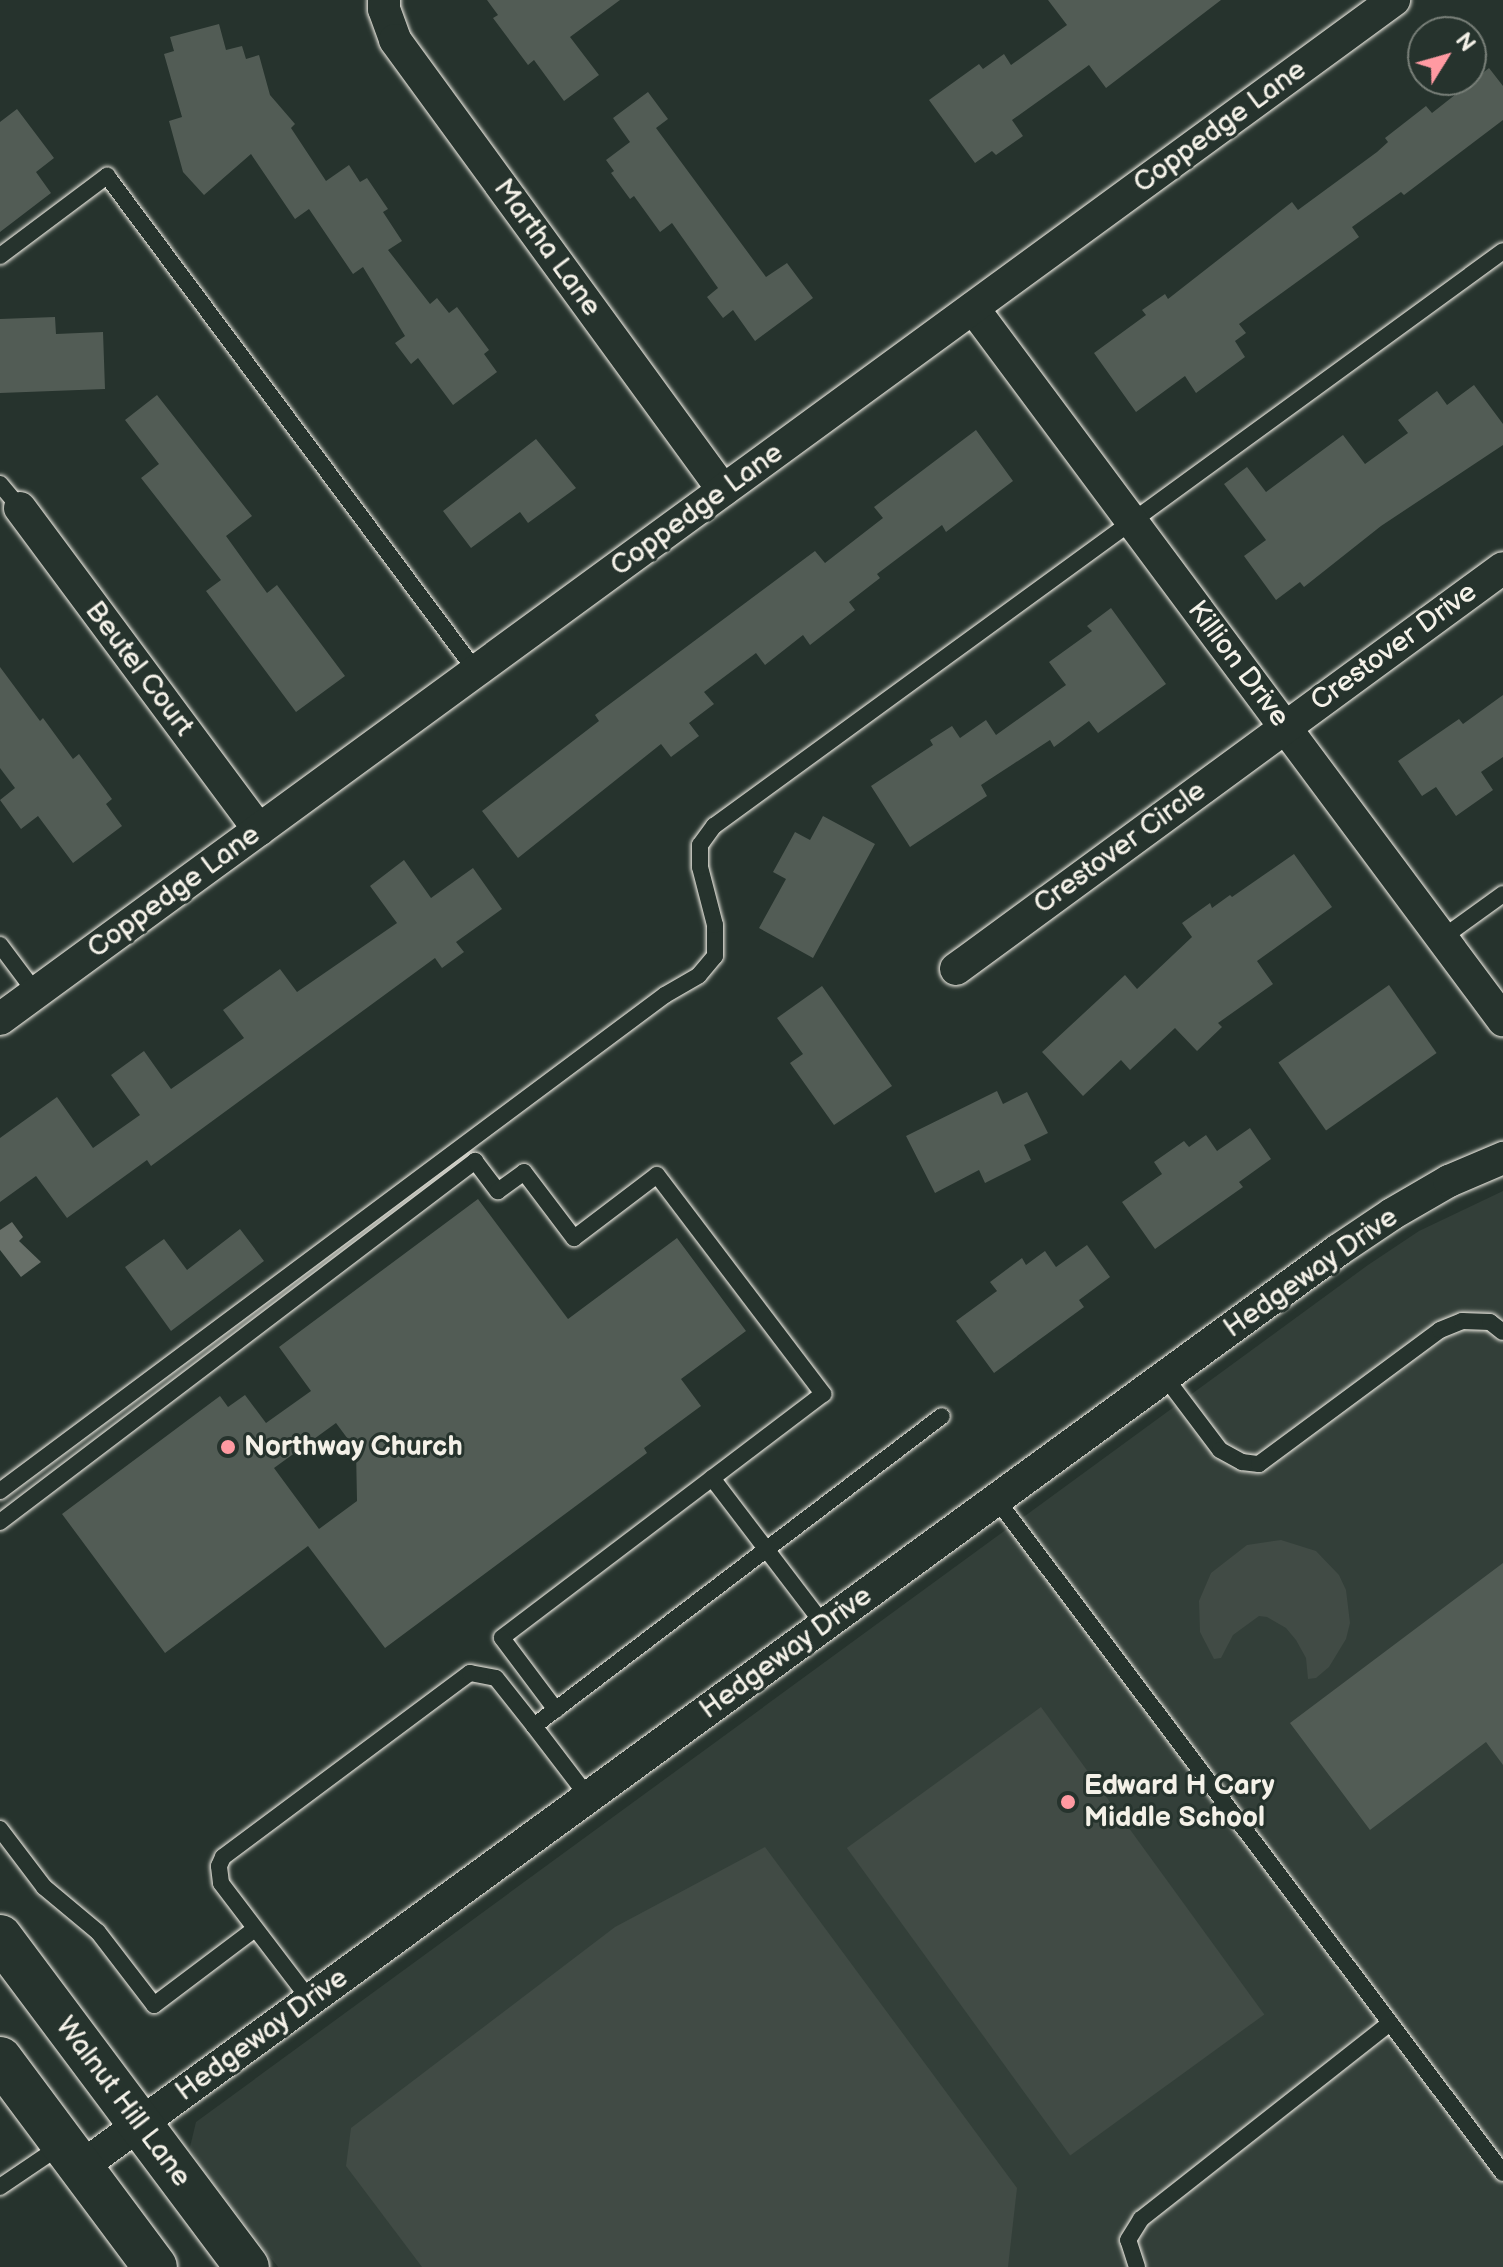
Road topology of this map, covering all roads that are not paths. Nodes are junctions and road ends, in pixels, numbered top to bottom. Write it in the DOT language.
graph roads {
  1 [pos="384,0"];
  2 [pos="1394,0"];
  3 [pos="1503,251"];
  4 [pos="0,256"];
  5 [pos="973,308"];
  6 [pos="723,490"];
  7 [pos="10,496"];
  8 [pos="1131,521"];
  9 [pos="1503,568"];
  10 [pos="476,671"];
  11 [pos="1285,727"];
  12 [pos="259,830"];
  13 [pos="1503,894"];
  14 [pos="1442,938"];
  15 [pos="0,945"];
  16 [pos="956,969"];
  17 [pos="36,993"];
  18 [pos="0,1019"];
  19 [pos="1503,1020"];
  20 [pos="1503,1158"];
  21 [pos="1503,1332"];
  22 [pos="1165,1377"];
  23 [pos="942,1416"];
  24 [pos="712,1478"];
  25 [pos="0,1491"];
  26 [pos="997,1500"];
  27 [pos="0,1522"];
  28 [pos="767,1550"];
  29 [pos="824,1625"];
  30 [pos="556,1710"];
  31 [pos="534,1726"];
  32 [pos="589,1798"];
  33 [pos="0,1829"];
  34 [pos="255,1929"];
  35 [pos="0,1937"];
  36 [pos="310,2000"];
  37 [pos="1390,2023"];
  38 [pos="0,2059"];
  39 [pos="140,2124"];
  40 [pos="72,2156"];
  41 [pos="1503,2173"];
  42 [pos="0,2187"];
  43 [pos="155,2267"];
  44 [pos="247,2267"];
  45 [pos="1137,2267"];
  1 -- 6 [label="street, Martha Lane"];
  2 -- 5 [label="street, Coppedge Lane"];
  3 -- 8 [label="lane"];
  4 -- 10 [label="lane"];
  5 -- 6 [label="street, Coppedge Lane"];
  5 -- 8 [label="street, Killion Drive"];
  6 -- 10 [label="street, Coppedge Lane"];
  7 -- 12 [label="street, Beutel Court"];
  8 -- 11 [label="street, Killion Drive"];
  8 -- 25 [label="lane"];
  9 -- 11 [label="street, Crestover Drive"];
  10 -- 12 [label="street, Coppedge Lane"];
  11 -- 14 [label="street, Killion Drive"];
  11 -- 16 [label="street, Crestover Circle"];
  12 -- 17 [label="street, Coppedge Lane"];
  13 -- 14 [label="lane"];
  14 -- 19 [label="street, Killion Drive"];
  15 -- 17 [label="lane"];
  17 -- 18 [label="street, Coppedge Lane"];
  20 -- 22 [label="street, Hedgeway Drive"];
  21 -- 22 [label="lane"];
  22 -- 26 [label="street, Hedgeway Drive"];
  23 -- 28 [label="lane"];
  24 -- 27 [label="lane"];
  24 -- 28 [label="lane"];
  24 -- 30 [label="lane"];
  26 -- 29 [label="street, Hedgeway Drive"];
  26 -- 37 [label="lane"];
  28 -- 29 [label="lane"];
  28 -- 30 [label="lane"];
  29 -- 32 [label="street, Hedgeway Drive"];
  30 -- 31 [label="lane"];
  31 -- 32 [label="lane"];
  31 -- 34 [label="lane"];
  32 -- 36 [label="street, Hedgeway Drive"];
  33 -- 34 [label="lane"];
  34 -- 36 [label="lane"];
  35 -- 39 [label="main road, Walnut Hill Lane"];
  36 -- 39 [label="street, Hedgeway Drive"];
  37 -- 41 [label="lane"];
  37 -- 45 [label="lane"];
  38 -- 40 [label="main road"];
  39 -- 40 [label="street, Hedgeway Drive"];
  39 -- 44 [label="main road, Walnut Hill Lane"];
  40 -- 42 [label="lane"];
  40 -- 43 [label="main road"];
}
